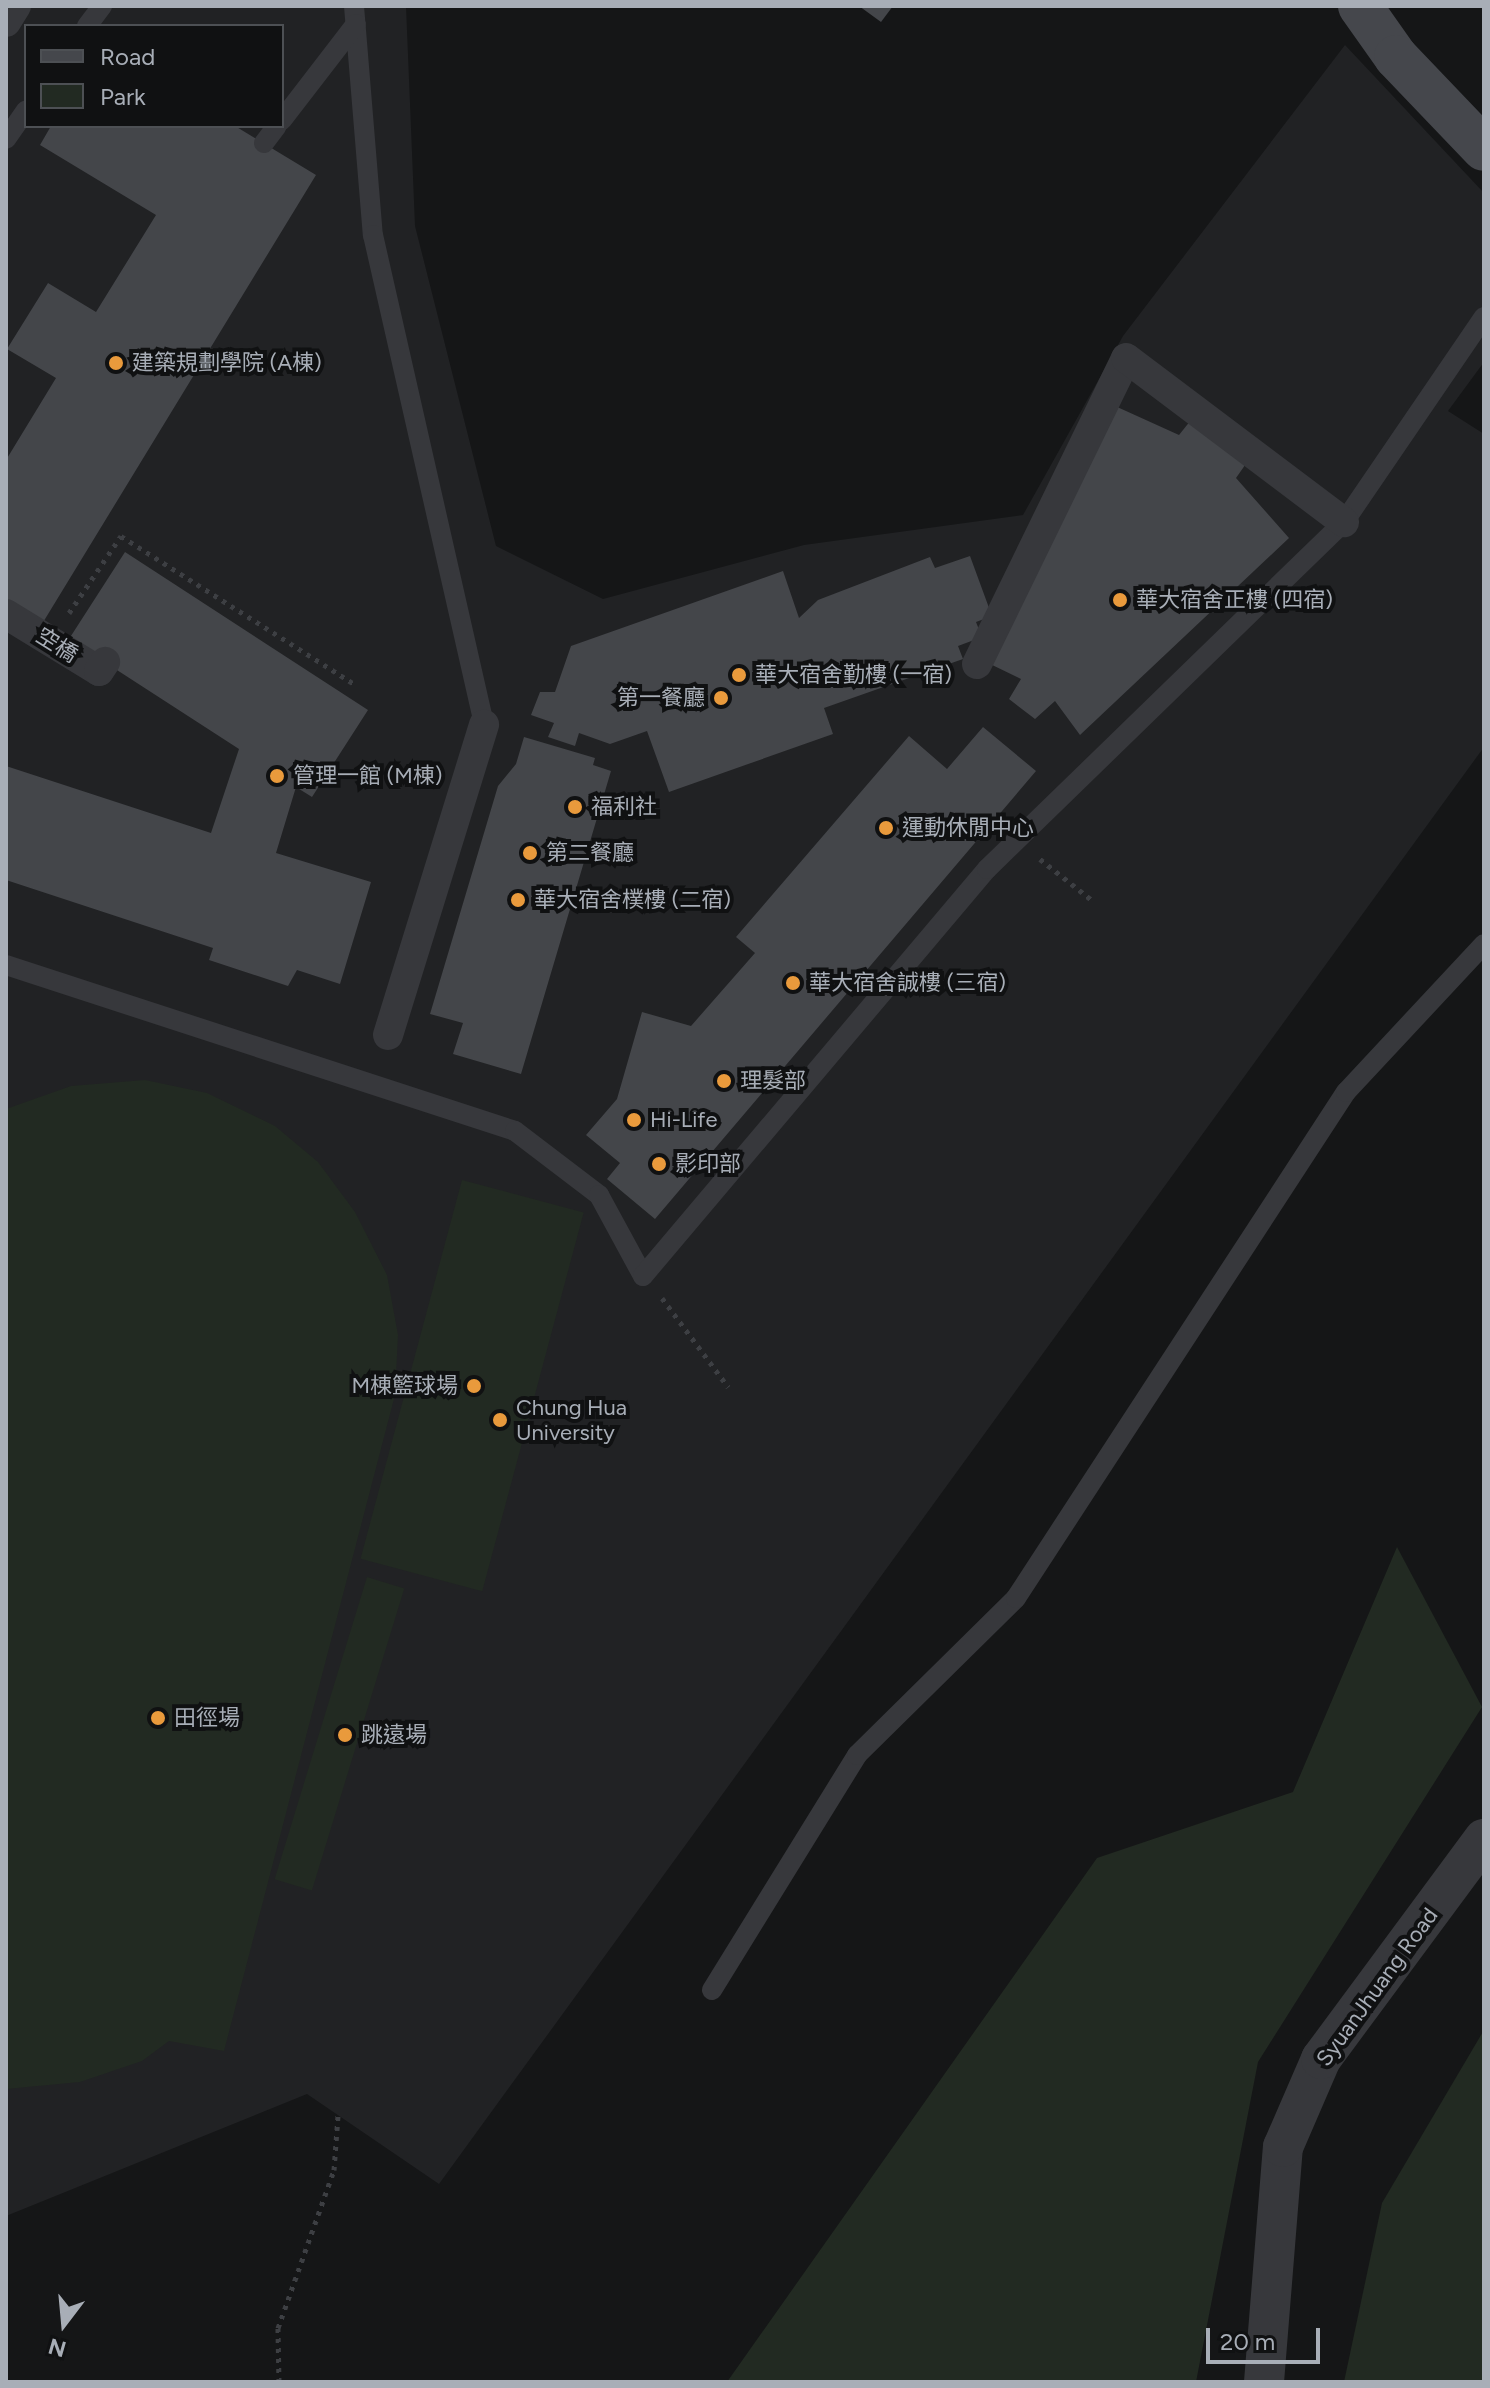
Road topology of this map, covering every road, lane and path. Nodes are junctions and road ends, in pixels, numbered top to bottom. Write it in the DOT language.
graph roads {
  1 [pos="16,6"];
  2 [pos="102,6"];
  3 [pos="1360,6"];
  4 [pos="355,15"];
  5 [pos="6,22"];
  6 [pos="88,24"];
  7 [pos="24,113"];
  8 [pos="284,117"];
  9 [pos="275,128"];
  10 [pos="6,139"];
  11 [pos="264,143"];
  12 [pos="1484,149"];
  13 [pos="1484,317"];
  14 [pos="1344,522"];
  15 [pos="6,614"];
  16 [pos="51,641"];
  17 [pos="105,662"];
  18 [pos="977,664"];
  19 [pos="354,684"];
  20 [pos="484,724"];
  21 [pos="1017,840"];
  22 [pos="1093,901"];
  23 [pos="1484,944"];
  24 [pos="6,965"];
  25 [pos="388,1035"];
  26 [pos="643,1276"];
  27 [pos="728,1387"];
  28 [pos="1484,1839"];
  29 [pos="712,1990"];
  30 [pos="338,2115"];
  31 [pos="279,2382"];
  32 [pos="1264,2382"];
  1 -- 5 [label="street"];
  2 -- 6 [label="lane"];
  3 -- 12 [label="main road"];
  4 -- 8 [label="lane"];
  4 -- 20 [label="lane"];
  7 -- 10 [label="lane"];
  9 -- 11 [label="lane"];
  13 -- 14 [label="lane"];
  14 -- 18 [label="street"];
  14 -- 21 [label="lane"];
  15 -- 16 [label="street, 空橋"];
  16 -- 17 [label="street, 空橋"];
  16 -- 19 [label="path"];
  20 -- 25 [label="street"];
  21 -- 22 [label="path"];
  21 -- 26 [label="lane"];
  23 -- 29 [label="lane"];
  24 -- 26 [label="lane"];
  26 -- 27 [label="path"];
  28 -- 32 [label="street, SyuanJhuang Road"];
  30 -- 31 [label="path"];
}
